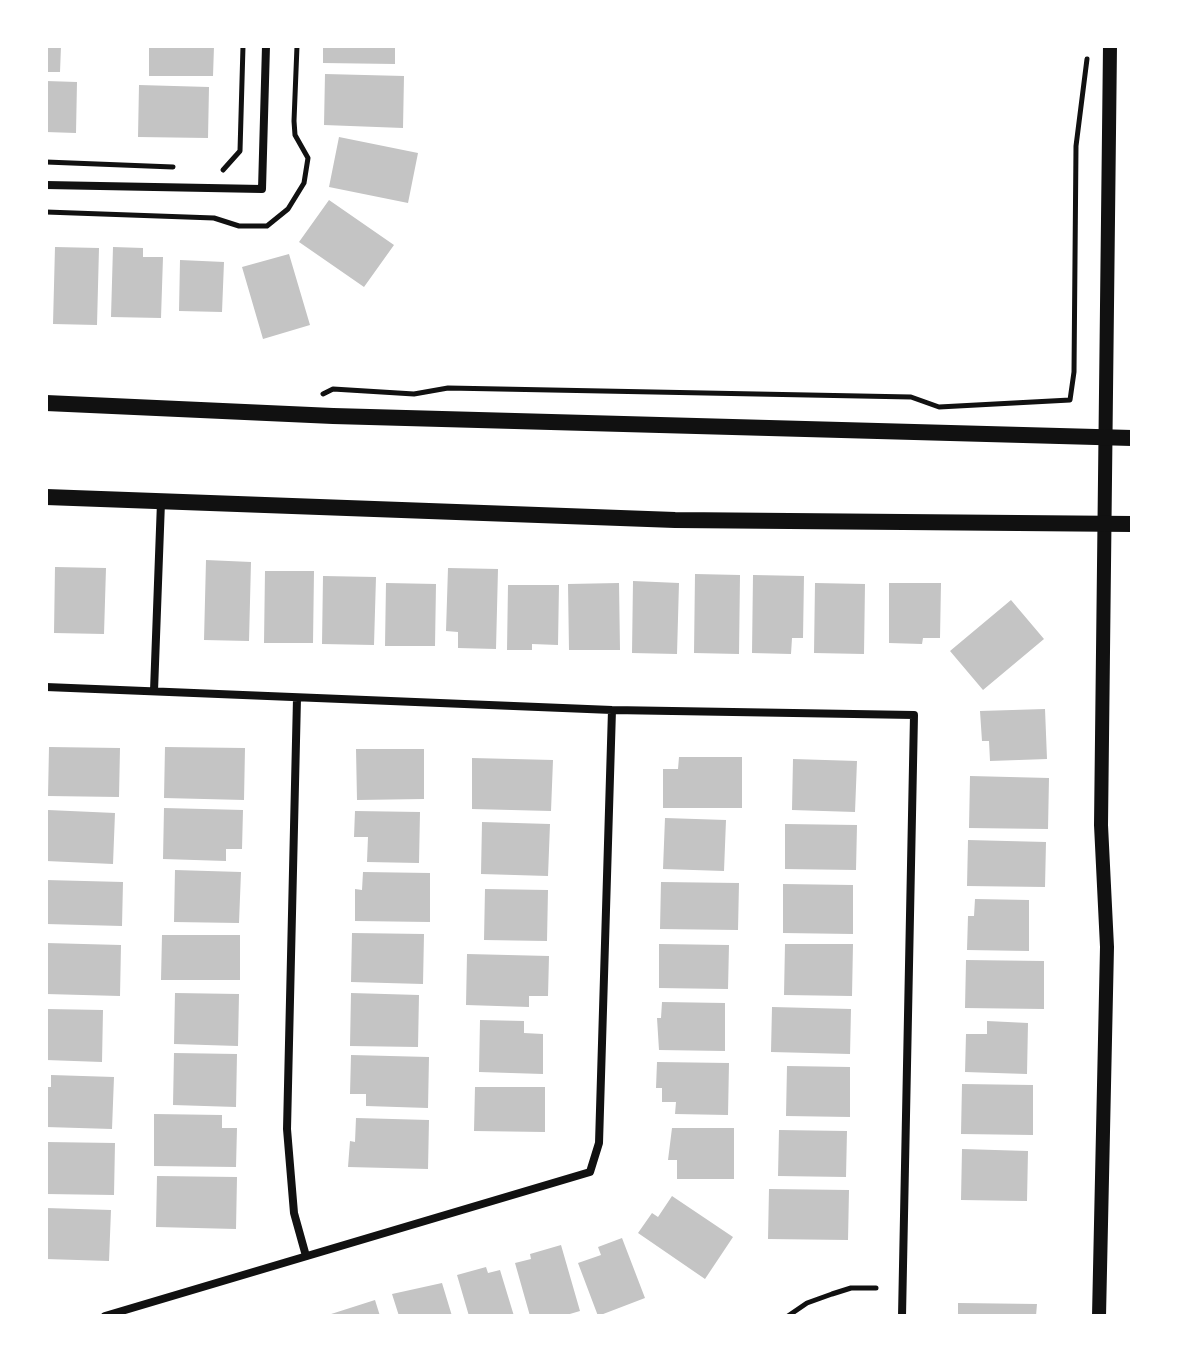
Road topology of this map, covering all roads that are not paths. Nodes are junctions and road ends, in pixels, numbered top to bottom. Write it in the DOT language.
graph roads {
  1 [pos="266,46"];
  2 [pos="1110,46"];
  3 [pos="46,185"];
  4 [pos="46,403"];
  5 [pos="1106,437"];
  6 [pos="1132,438"];
  7 [pos="46,497"];
  8 [pos="161,502"];
  9 [pos="1106,523"];
  10 [pos="1132,524"];
  11 [pos="46,687"];
  12 [pos="154,691"];
  13 [pos="297,698"];
  14 [pos="612,710"];
  15 [pos="306,1256"];
  16 [pos="105,1316"];
  17 [pos="902,1316"];
  18 [pos="1099,1316"];
  1 -- 3 [label="street"];
  2 -- 5 [label="street"];
  4 -- 5 [label="main road"];
  5 -- 6 [label="main road"];
  5 -- 9 [label="street"];
  7 -- 8 [label="main road"];
  8 -- 9 [label="main road"];
  8 -- 12 [label="street"];
  9 -- 10 [label="main road"];
  9 -- 18 [label="street"];
  11 -- 12 [label="street"];
  12 -- 13 [label="street"];
  13 -- 14 [label="street"];
  13 -- 15 [label="street"];
  14 -- 15 [label="street"];
  14 -- 17 [label="street"];
  15 -- 16 [label="street"];
}
